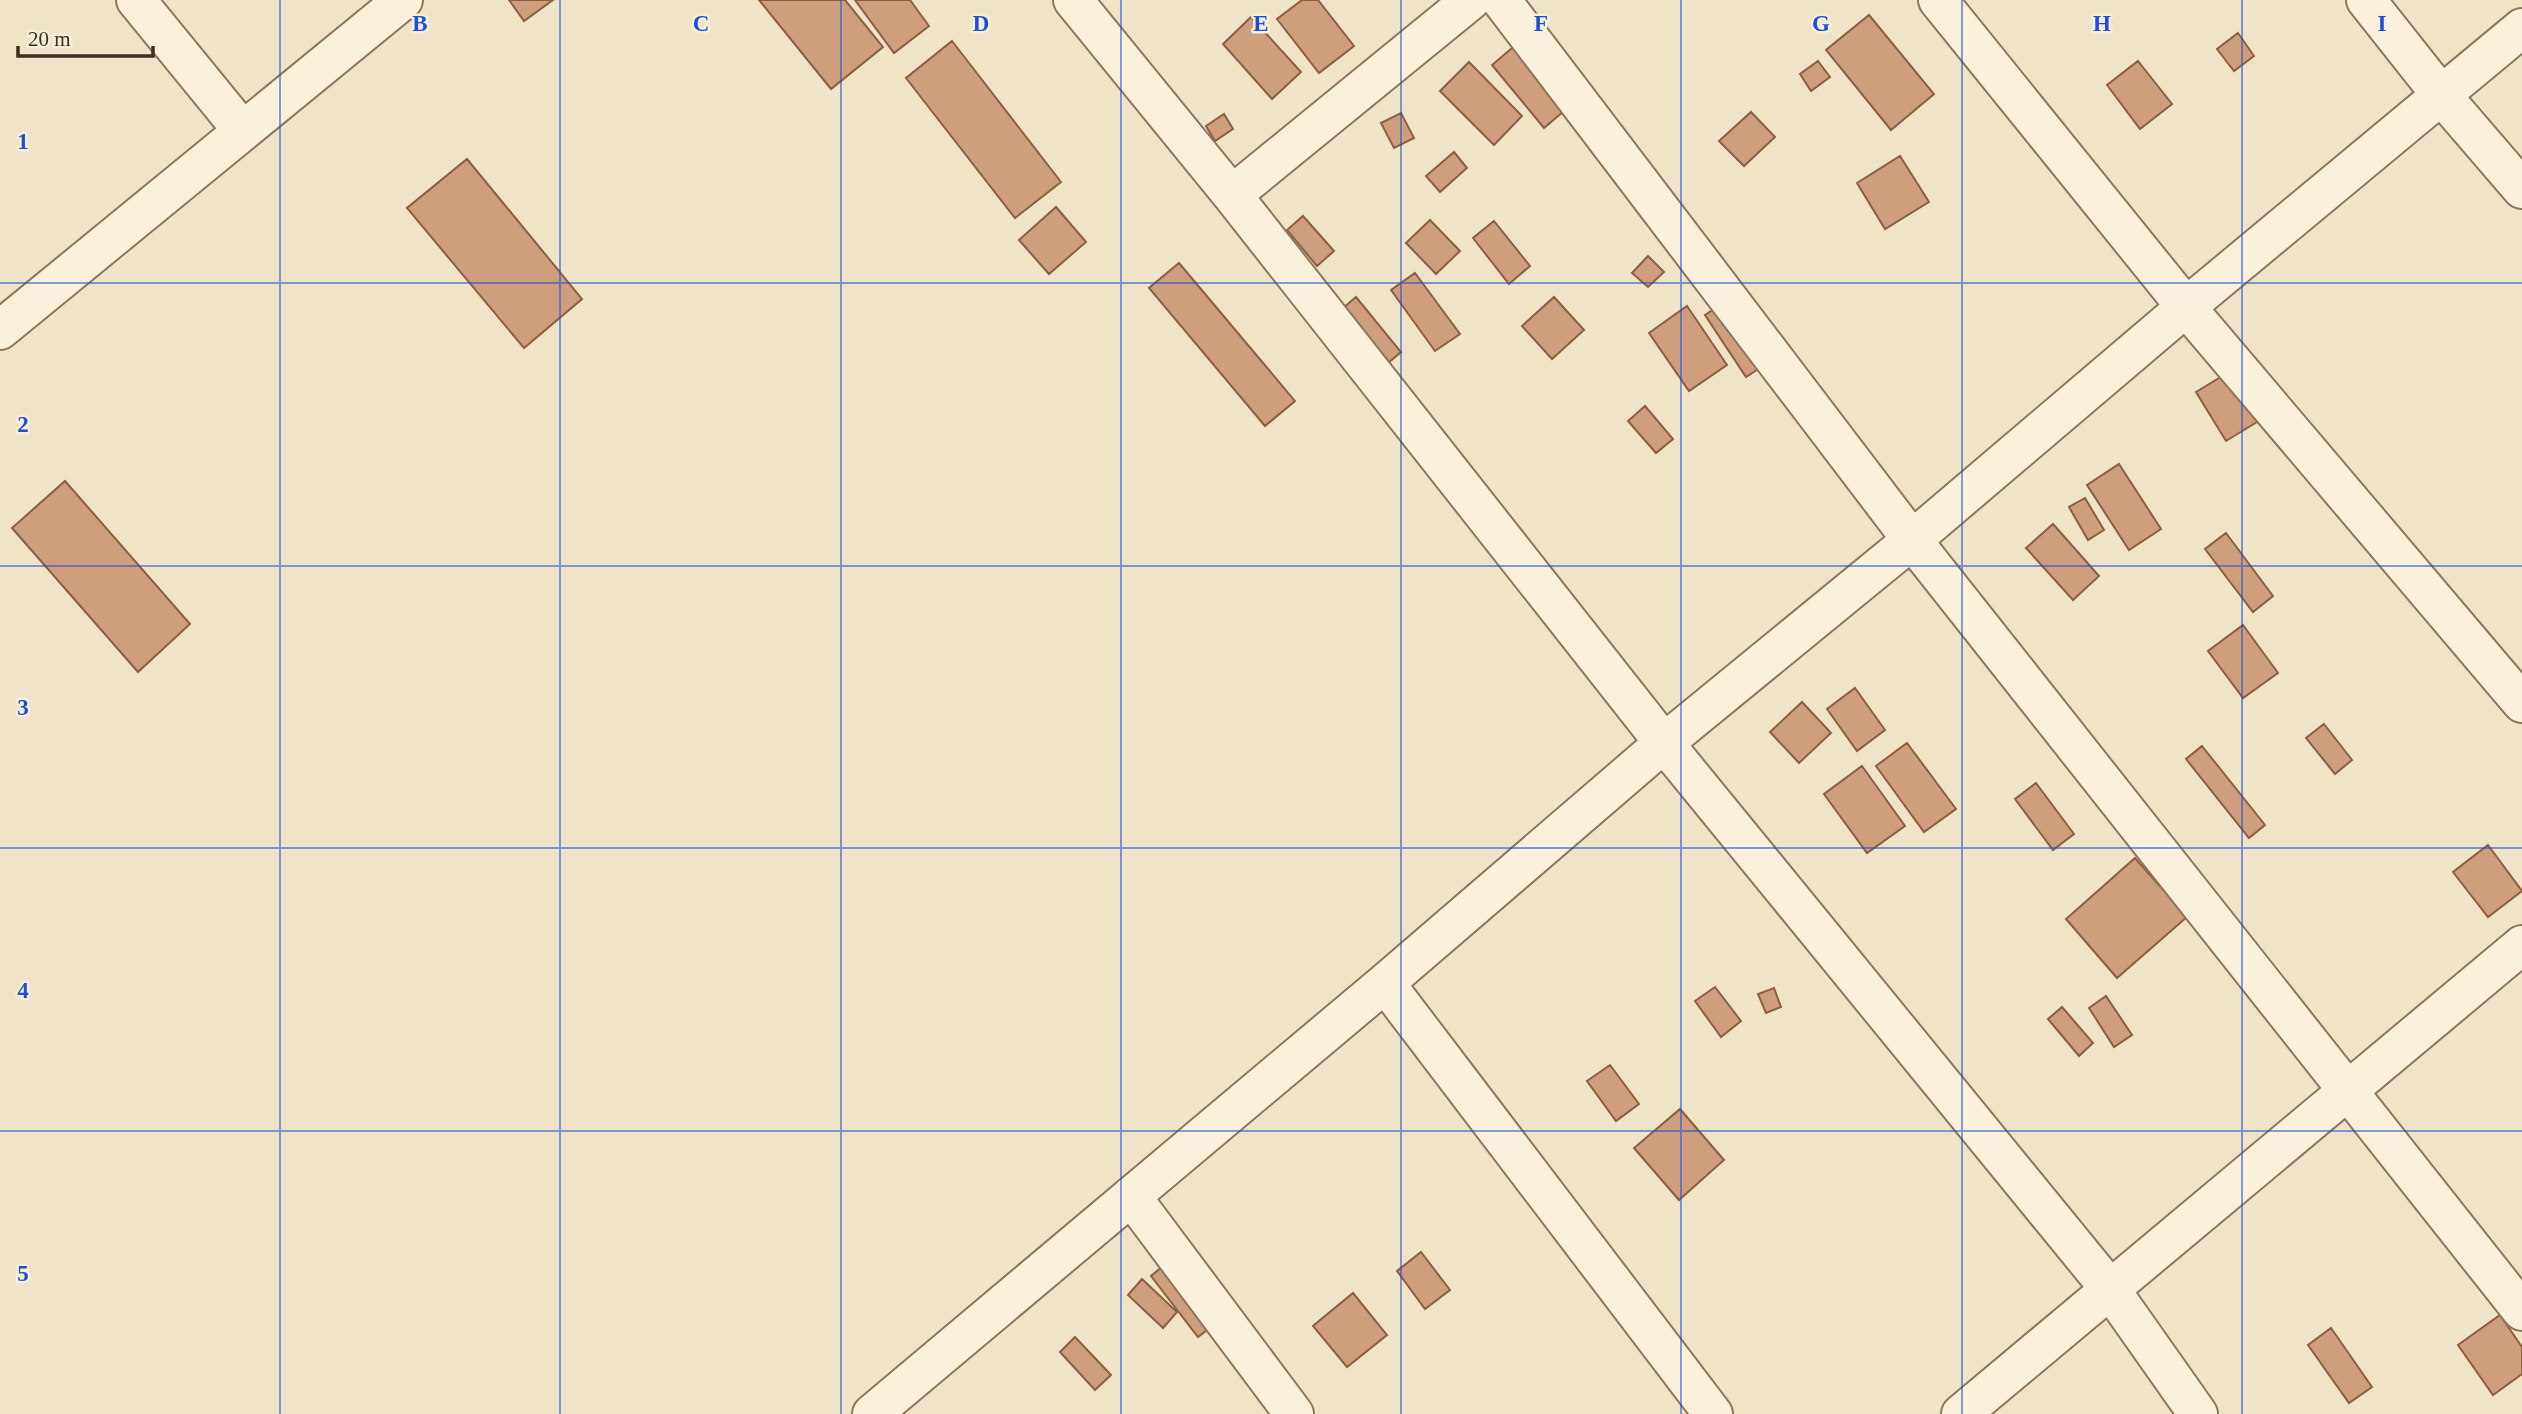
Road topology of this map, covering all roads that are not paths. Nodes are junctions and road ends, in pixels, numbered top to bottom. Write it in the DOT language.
graph roads {
  1 [pos="136,0"];
  2 [pos="403,0"];
  3 [pos="1073,0"];
  4 [pos="1471,0"];
  5 [pos="1501,0"];
  6 [pos="1938,0"];
  7 [pos="2366,0"];
  8 [pos="2522,29"];
  9 [pos="2442,96"];
  10 [pos="243,131"];
  11 [pos="2522,189"];
  12 [pos="1232,195"];
  13 [pos="2186,307"];
  14 [pos="0,330"];
  15 [pos="1912,540"];
  16 [pos="2522,703"];
  17 [pos="1664,743"];
  18 [pos="2522,945"];
  19 [pos="1385,982"];
  20 [pos="2348,1091"];
  21 [pos="1132,1196"];
  22 [pos="2110,1289"];
  23 [pos="2522,1311"];
  24 [pos="872,1414"];
  25 [pos="1294,1414"];
  26 [pos="1713,1414"];
  27 [pos="1961,1414"];
  28 [pos="2198,1414"];
  1 -- 10 [label="street"];
  2 -- 10 [label="street"];
  3 -- 12 [label="street"];
  4 -- 12 [label="street"];
  5 -- 15 [label="street"];
  6 -- 13 [label="street"];
  7 -- 9 [label="street"];
  8 -- 9 [label="street"];
  9 -- 11 [label="street"];
  9 -- 13 [label="street"];
  10 -- 14 [label="street"];
  12 -- 17 [label="street"];
  13 -- 15 [label="street"];
  13 -- 16 [label="street"];
  15 -- 17 [label="street"];
  15 -- 20 [label="street"];
  17 -- 19 [label="street"];
  17 -- 22 [label="street"];
  18 -- 20 [label="street"];
  19 -- 21 [label="street"];
  19 -- 26 [label="street"];
  20 -- 22 [label="street"];
  20 -- 23 [label="street"];
  21 -- 24 [label="street"];
  21 -- 25 [label="street"];
  22 -- 27 [label="street"];
  22 -- 28 [label="street"];
}
